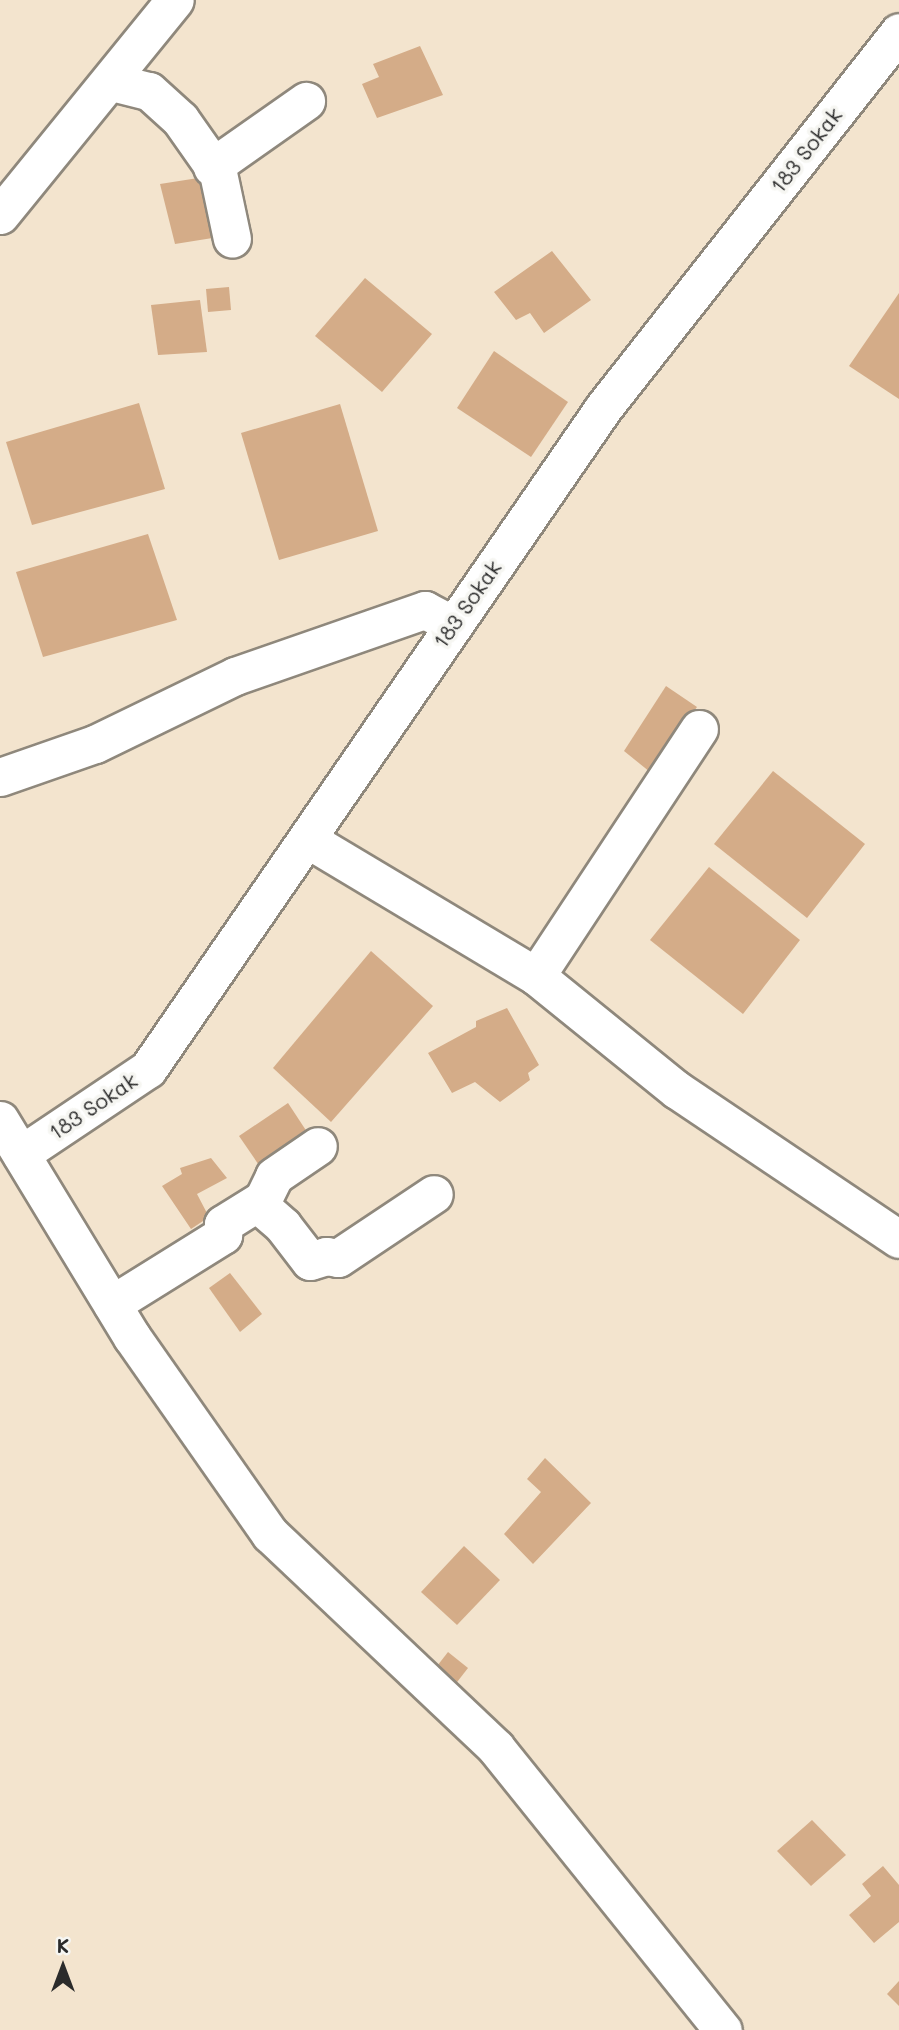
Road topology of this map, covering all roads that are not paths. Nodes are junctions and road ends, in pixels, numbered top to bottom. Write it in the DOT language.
graph roads {
  1 [pos="175,0"];
  2 [pos="899,32"];
  3 [pos="112,82"];
  4 [pos="306,101"];
  5 [pos="212,167"];
  6 [pos="0,215"];
  7 [pos="232,239"];
  8 [pos="453,625"];
  9 [pos="699,729"];
  10 [pos="0,777"];
  11 [pos="307,839"];
  12 [pos="536,976"];
  13 [pos="0,1120"];
  14 [pos="318,1146"];
  15 [pos="21,1154"];
  16 [pos="434,1194"];
  17 [pos="258,1204"];
  18 [pos="899,1239"];
  19 [pos="112,1304"];
  20 [pos="723,2030"];
  1 -- 3 [label="street"];
  2 -- 8 [label="street, 183 Sokak"];
  3 -- 5 [label="street"];
  3 -- 6 [label="street"];
  4 -- 5 [label="street"];
  5 -- 7 [label="street"];
  8 -- 10 [label="street"];
  8 -- 11 [label="street, 183 Sokak"];
  9 -- 12 [label="street"];
  11 -- 12 [label="street"];
  11 -- 15 [label="street, 183 Sokak"];
  12 -- 18 [label="street"];
  13 -- 15 [label="street"];
  14 -- 17 [label="street"];
  15 -- 19 [label="street"];
  16 -- 17 [label="street"];
  17 -- 19 [label="street"];
  19 -- 20 [label="street"];
}
